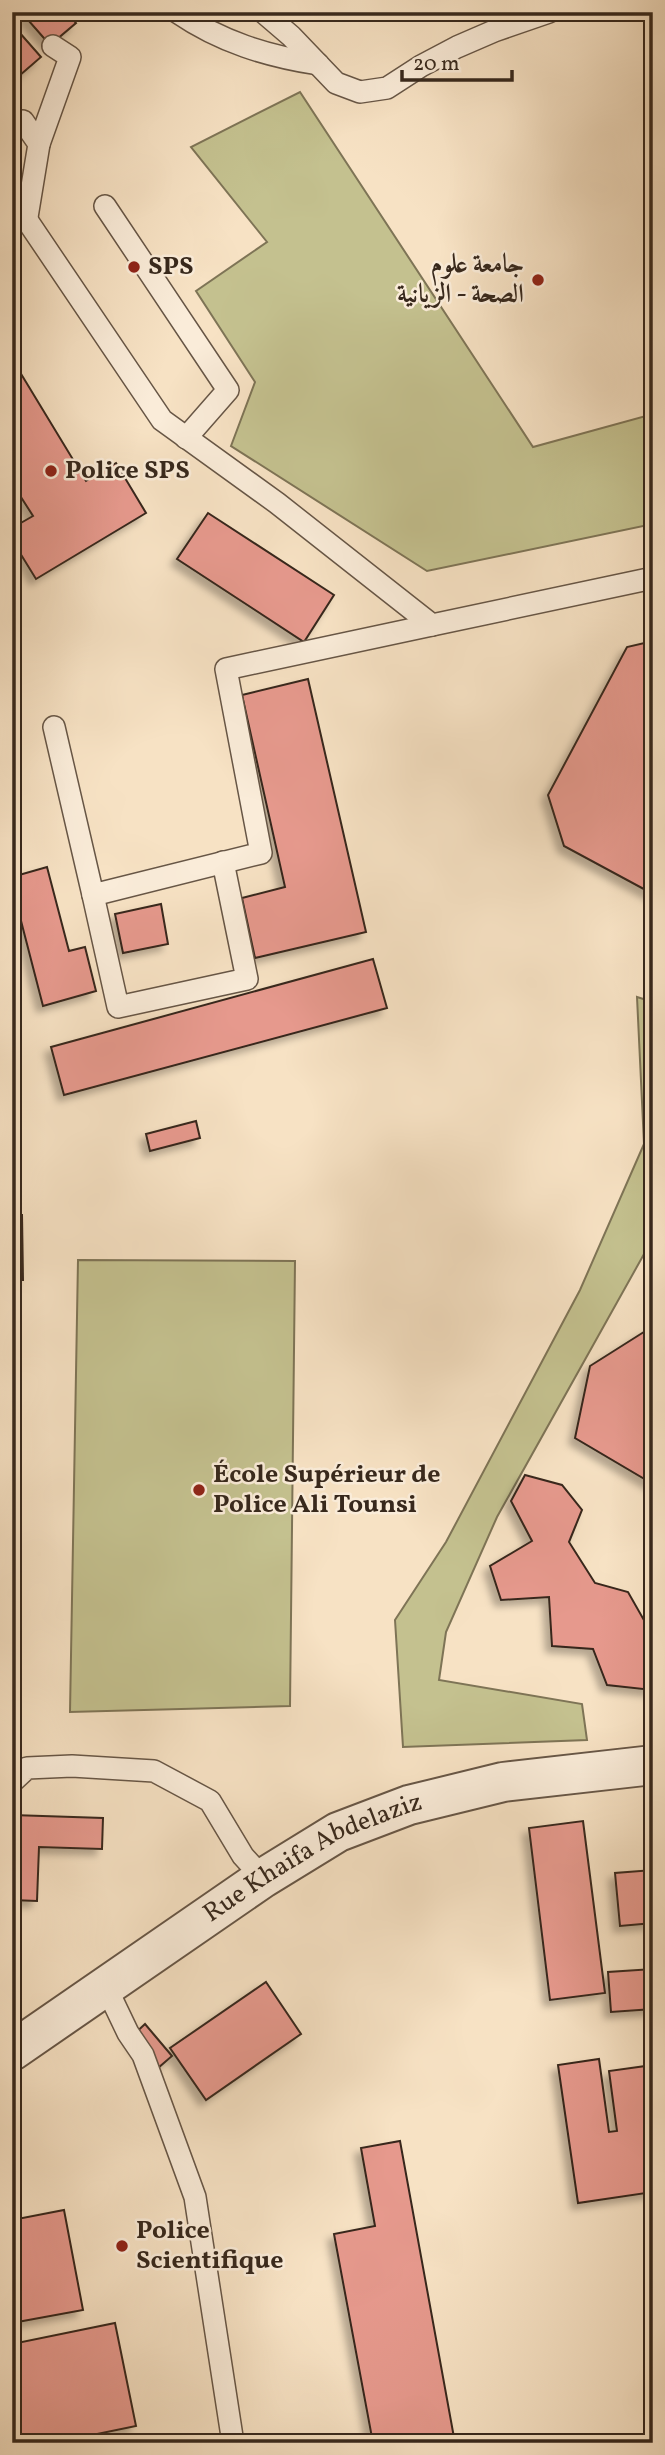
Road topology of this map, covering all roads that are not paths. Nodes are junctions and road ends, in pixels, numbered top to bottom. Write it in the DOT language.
graph roads {
  1 [pos="177,12"];
  2 [pos="263,12"];
  3 [pos="549,12"];
  4 [pos="53,46"];
  5 [pos="318,64"];
  6 [pos="23,121"];
  7 [pos="39,144"];
  8 [pos="12,198"];
  9 [pos="105,206"];
  10 [pos="27,217"];
  11 [pos="186,438"];
  12 [pos="653,578"];
  13 [pos="432,625"];
  14 [pos="54,727"];
  15 [pos="223,862"];
  16 [pos="93,895"];
  17 [pos="653,1765"];
  18 [pos="12,1782"];
  19 [pos="263,1878"];
  20 [pos="106,1987"];
  21 [pos="12,2051"];
  22 [pos="233,2443"];
  1 -- 5 [label="lane"];
  2 -- 5 [label="lane"];
  3 -- 5 [label="lane"];
  4 -- 7 [label="lane"];
  6 -- 7 [label="lane"];
  7 -- 10 [label="lane"];
  8 -- 10 [label="lane"];
  9 -- 11 [label="lane"];
  10 -- 11 [label="lane"];
  11 -- 13 [label="lane"];
  12 -- 13 [label="lane"];
  13 -- 15 [label="lane"];
  14 -- 16 [label="lane"];
  15 -- 16 [label="lane"];
  15 -- 16 [label="lane"];
  17 -- 19 [label="street, Rue Khaifa Abdelaziz"];
  18 -- 19 [label="lane"];
  19 -- 20 [label="street, Rue Khaifa Abdelaziz"];
  20 -- 21 [label="street, Rue Khaifa Abdelaziz"];
  20 -- 22 [label="lane"];
}
